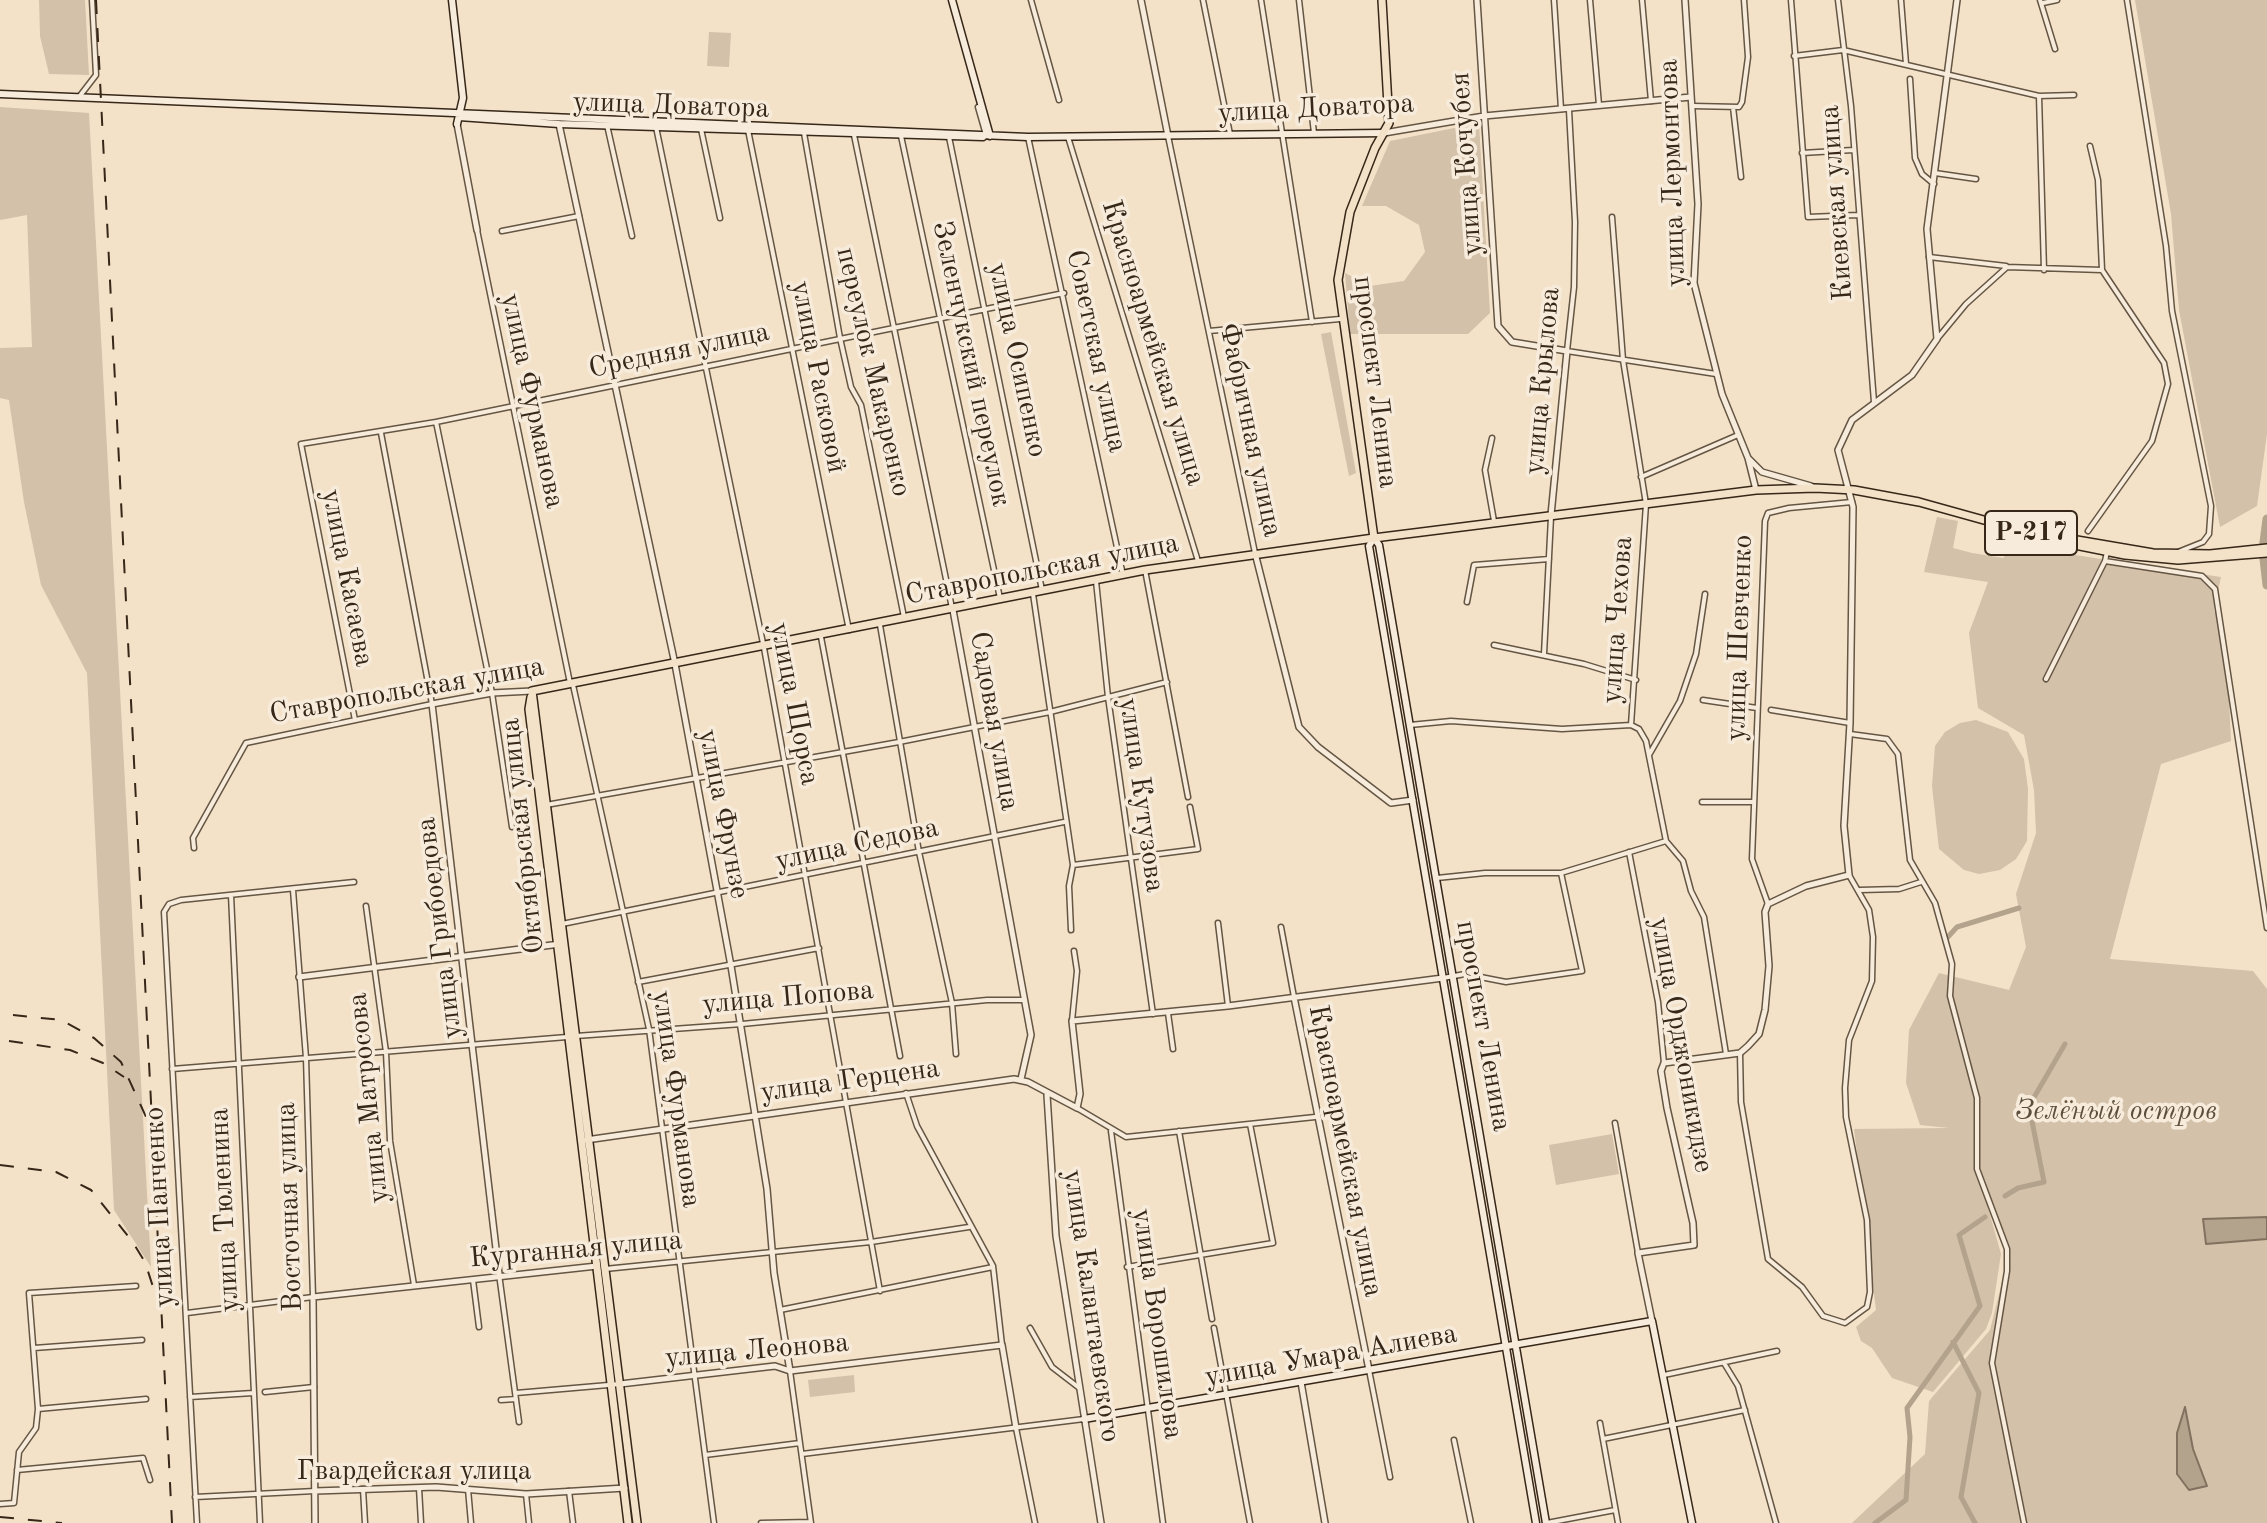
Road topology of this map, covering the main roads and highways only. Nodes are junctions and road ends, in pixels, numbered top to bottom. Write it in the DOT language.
graph roads {
  1 [pos="450,0"];
  2 [pos="952,0"];
  3 [pos="1382,0"];
  4 [pos="0,94"];
  5 [pos="458,117"];
  6 [pos="559,122"];
  7 [pos="1384,133"];
  8 [pos="988,135"];
  9 [pos="1852,490"];
  10 [pos="1374,538"];
  11 [pos="2267,550"];
  12 [pos="2210,556"];
  13 [pos="532,691"];
  14 [pos="545,805"];
  15 [pos="561,943"];
  16 [pos="1516,1346"];
  17 [pos="1506,1348"];
  18 [pos="1084,1419"];
  19 [pos="628,1488"];
  20 [pos="628,1523"];
  21 [pos="637,1523"];
  22 [pos="1536,1523"];
  23 [pos="1546,1523"];
  24 [pos="1692,1523"];
  1 -- 5 [label="main road"];
  2 -- 8 [label="main road"];
  3 -- 7 [label="main road, проспект Ленина"];
  4 -- 5 [label="main road, улица Доватора"];
  5 -- 6 [label="main road, улица Доватора"];
  6 -- 8 [label="main road, улица Доватора"];
  6 -- 8 [label="main road, улица Доватора"];
  7 -- 8 [label="main road, улица Доватора"];
  7 -- 10 [label="main road, проспект Ленина"];
  9 -- 10 [label="main road, Ставропольская улица"];
  9 -- 12 [label="main road, Р-217"];
  9 -- 12 [label="main road, Р-217"];
  10 -- 13 [label="main road, Ставропольская улица"];
  10 -- 16 [label="main road, проспект Ленина"];
  10 -- 17 [label="main road, проспект Ленина"];
  11 -- 12 [label="main road, Р-217"];
  13 -- 14 [label="main road, Октябрьская улица"];
  14 -- 15 [label="main road, Октябрьская улица"];
  14 -- 15 [label="main road, Октябрьская улица"];
  15 -- 19 [label="main road, Октябрьская улица"];
  16 -- 17 [label="main road, улица Умара Алиева"];
  16 -- 23 [label="main road, проспект Ленина"];
  16 -- 24 [label="main road, улица Умара Алиева"];
  17 -- 18 [label="main road, улица Умара Алиева"];
  17 -- 22 [label="main road, проспект Ленина"];
  19 -- 20 [label="main road, Октябрьская улица"];
  19 -- 21 [label="main road, Октябрьская улица"];
}
